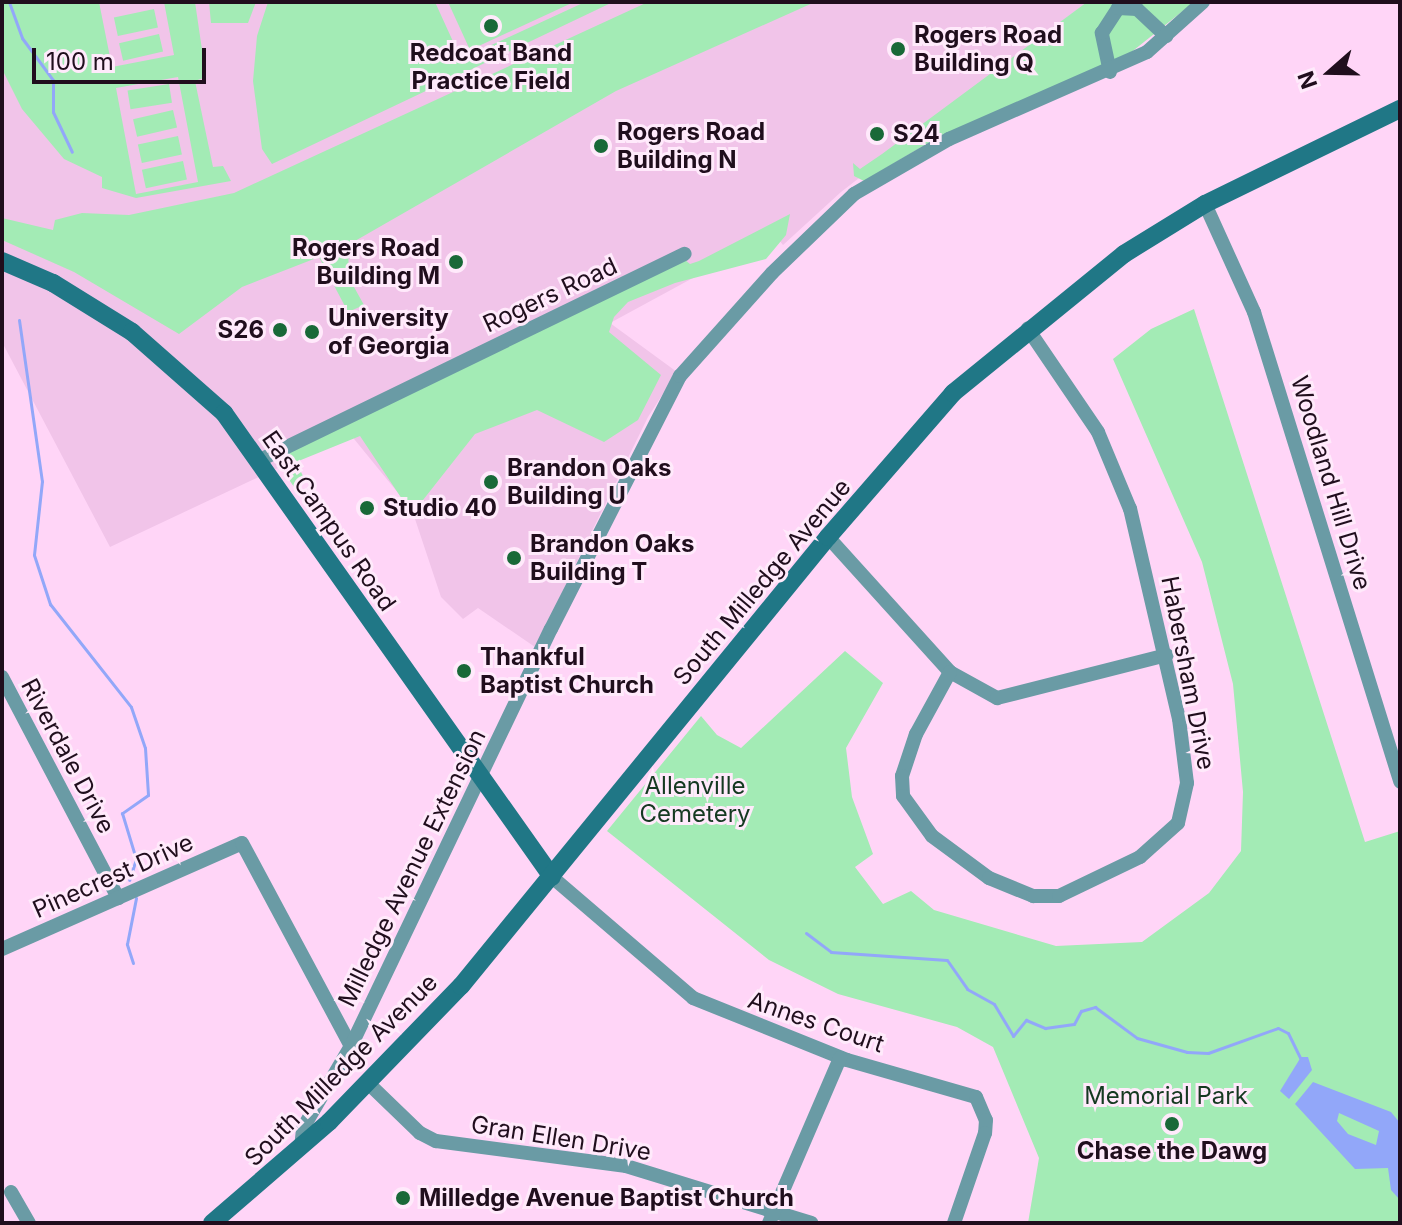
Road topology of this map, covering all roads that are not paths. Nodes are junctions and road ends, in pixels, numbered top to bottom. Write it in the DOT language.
graph roads {
  1 [pos="1203,2"];
  2 [pos="1166,36"];
  3 [pos="1110,72"];
  4 [pos="1400,109"];
  5 [pos="1205,204"];
  6 [pos="685,254"];
  7 [pos="2,261"];
  8 [pos="1028,329"];
  9 [pos="260,460"];
  10 [pos="828,537"];
  11 [pos="1167,655"];
  12 [pos="950,672"];
  13 [pos="2,677"];
  14 [pos="479,781"];
  15 [pos="1400,782"];
  16 [pos="552,877"];
  17 [pos="118,898"];
  18 [pos="2,949"];
  19 [pos="351,1046"];
  20 [pos="840,1058"];
  21 [pos="368,1083"];
  22 [pos="301,1148"];
  23 [pos="11,1192"];
  24 [pos="771,1217"];
  25 [pos="29,1223"];
  26 [pos="212,1223"];
  27 [pos="811,1223"];
  28 [pos="954,1223"];
  1 -- 2 [label="street, Milledge Avenue Extension"];
  2 -- 3 [label="street, Milledge Avenue Extension"];
  2 -- 3 [label="street"];
  3 -- 14 [label="street, Milledge Avenue Extension"];
  4 -- 5 [label="main road, South Milledge Avenue"];
  5 -- 8 [label="main road, South Milledge Avenue"];
  5 -- 15 [label="street, Woodland Hill Drive"];
  6 -- 9 [label="street, Rogers Road"];
  7 -- 9 [label="main road, East Campus Road"];
  8 -- 10 [label="main road, South Milledge Avenue"];
  8 -- 11 [label="street, Habersham Drive"];
  9 -- 14 [label="main road, East Campus Road"];
  10 -- 12 [label="street"];
  10 -- 16 [label="main road, South Milledge Avenue"];
  11 -- 12 [label="street"];
  11 -- 12 [label="street, Habersham Drive"];
  13 -- 17 [label="street, Riverdale Drive"];
  14 -- 16 [label="main road, East Campus Road"];
  14 -- 19 [label="street, Milledge Avenue Extension"];
  16 -- 20 [label="street, Annes Court"];
  16 -- 21 [label="main road, South Milledge Avenue"];
  17 -- 18 [label="street, Pinecrest Drive"];
  17 -- 19 [label="street, Pinecrest Drive"];
  19 -- 22 [label="street, Milledge Avenue Extension"];
  20 -- 24 [label="street"];
  20 -- 28 [label="street, Annes Court"];
  21 -- 22 [label="main road, South Milledge Avenue"];
  21 -- 24 [label="street, Gran Ellen Drive"];
  22 -- 26 [label="main road, South Milledge Avenue"];
  23 -- 25 [label="street"];
  24 -- 27 [label="street, Gran Ellen Drive"];
}
